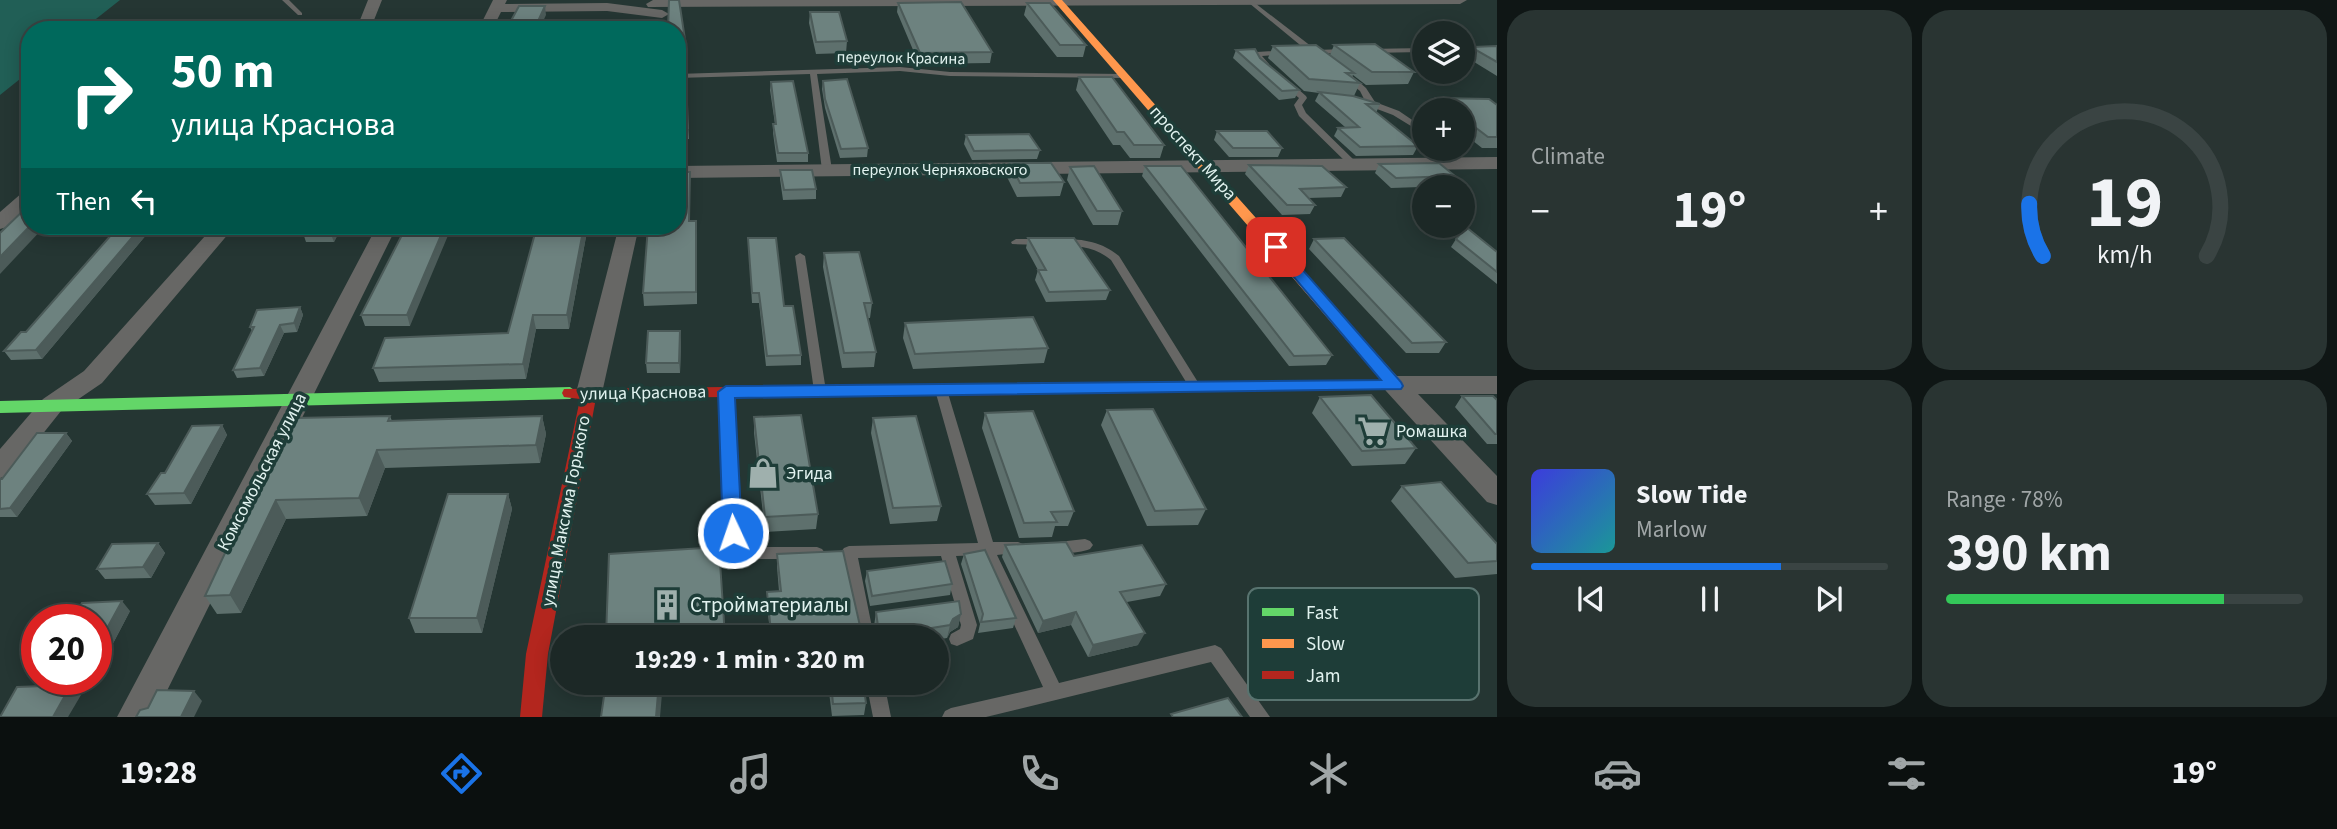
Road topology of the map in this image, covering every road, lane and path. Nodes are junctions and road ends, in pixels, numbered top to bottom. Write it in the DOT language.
graph roads {
  1 [pos="285,0"];
  2 [pos="374,0"];
  3 [pos="1460,0"];
  4 [pos="1059,2"];
  5 [pos="1251,2"];
  6 [pos="498,4"];
  7 [pos="656,6"];
  8 [pos="300,14"];
  9 [pos="366,21"];
  10 [pos="490,21"];
  11 [pos="1412,50"];
  12 [pos="1291,52"];
  13 [pos="1303,52"];
  14 [pos="1314,52"];
  15 [pos="1324,59"];
  16 [pos="813,71"];
  17 [pos="1341,72"];
  18 [pos="686,76"];
  19 [pos="1123,76"];
  20 [pos="1357,100"];
  21 [pos="1371,103"];
  22 [pos="1412,124"];
  23 [pos="1461,161"];
  24 [pos="1497,163"];
  25 [pos="1465,164"];
  26 [pos="1355,166"];
  27 [pos="1207,168"];
  28 [pos="827,170"];
  29 [pos="686,172"];
  30 [pos="21,204"];
  31 [pos="0,223"];
  32 [pos="217,235"];
  33 [pos="382,235"];
  34 [pos="627,235"];
  35 [pos="1016,243"];
  36 [pos="800,256"];
  37 [pos="1497,385"];
  38 [pos="1395,386"];
  39 [pos="1195,387"];
  40 [pos="941,390"];
  41 [pos="820,391"];
  42 [pos="726,392"];
  43 [pos="589,393"];
  44 [pos="300,400"];
  45 [pos="52,405"];
  46 [pos="0,407"];
  47 [pos="0,468"];
  48 [pos="1497,494"];
  49 [pos="1085,545"];
  50 [pos="987,549"];
  51 [pos="947,550"];
  52 [pos="849,552"];
  53 [pos="867,625"];
  54 [pos="957,639"];
  55 [pos="1054,691"];
  56 [pos="878,695"];
  57 [pos="1248,699"];
  58 [pos="1249,700"];
  59 [pos="961,716"];
  60 [pos="135,717"];
  61 [pos="531,717"];
  62 [pos="882,717"];
  63 [pos="1261,717"];
  1 -- 8 [label="lane"];
  2 -- 9 [label="street"];
  3 -- 5 [label="street"];
  4 -- 5 [label="street"];
  4 -- 7 [label="street"];
  4 -- 19 [label="street, проспект Мира"];
  5 -- 14 [label="lane"];
  6 -- 7 [label="street"];
  6 -- 10 [label="street"];
  11 -- 14 [label="lane"];
  12 -- 26 [label="lane"];
  13 -- 14 [label="lane"];
  14 -- 15 [label="lane"];
  16 -- 18 [label="lane, переулок Красина"];
  16 -- 19 [label="lane, переулок Красина"];
  16 -- 28 [label="lane"];
  17 -- 21 [label="lane"];
  19 -- 27 [label="street, проспект Мира"];
  20 -- 21 [label="lane"];
  21 -- 22 [label="lane"];
  23 -- 25 [label="lane"];
  24 -- 25 [label="street, переулок Черняховского"];
  25 -- 26 [label="street, переулок Черняховского"];
  26 -- 27 [label="street, переулок Черняховского"];
  27 -- 28 [label="street, переулок Черняховского"];
  27 -- 38 [label="street, проспект Мира"];
  28 -- 29 [label="street, переулок Черняховского"];
  30 -- 31 [label="street"];
  32 -- 45 [label="street"];
  33 -- 44 [label="street, Комсомольская улица"];
  34 -- 43 [label="street, улица Максима Горького"];
  35 -- 39 [label="lane"];
  36 -- 41 [label="lane"];
  37 -- 38 [label="street, улица Краснова"];
  38 -- 39 [label="street, улица Краснова"];
  38 -- 48 [label="street, проспект Мира"];
  39 -- 40 [label="street, улица Краснова"];
  40 -- 41 [label="street, улица Краснова"];
  40 -- 50 [label="lane"];
  41 -- 42 [label="street, улица Краснова"];
  42 -- 43 [label="street, улица Краснова"];
  42 -- 52 [label="lane"];
  43 -- 44 [label="street, улица Краснова"];
  43 -- 61 [label="street, улица Максима Горького"];
  44 -- 45 [label="street, улица Краснова"];
  44 -- 60 [label="street, Комсомольская улица"];
  45 -- 46 [label="street, улица Краснова"];
  45 -- 47 [label="street"];
  49 -- 50 [label="lane"];
  50 -- 51 [label="lane"];
  50 -- 55 [label="lane"];
  51 -- 52 [label="lane"];
  51 -- 54 [label="lane"];
  52 -- 53 [label="lane"];
  55 -- 57 [label="lane"];
  55 -- 59 [label="lane"];
  56 -- 62 [label="lane"];
  58 -- 63 [label="lane"];
}
